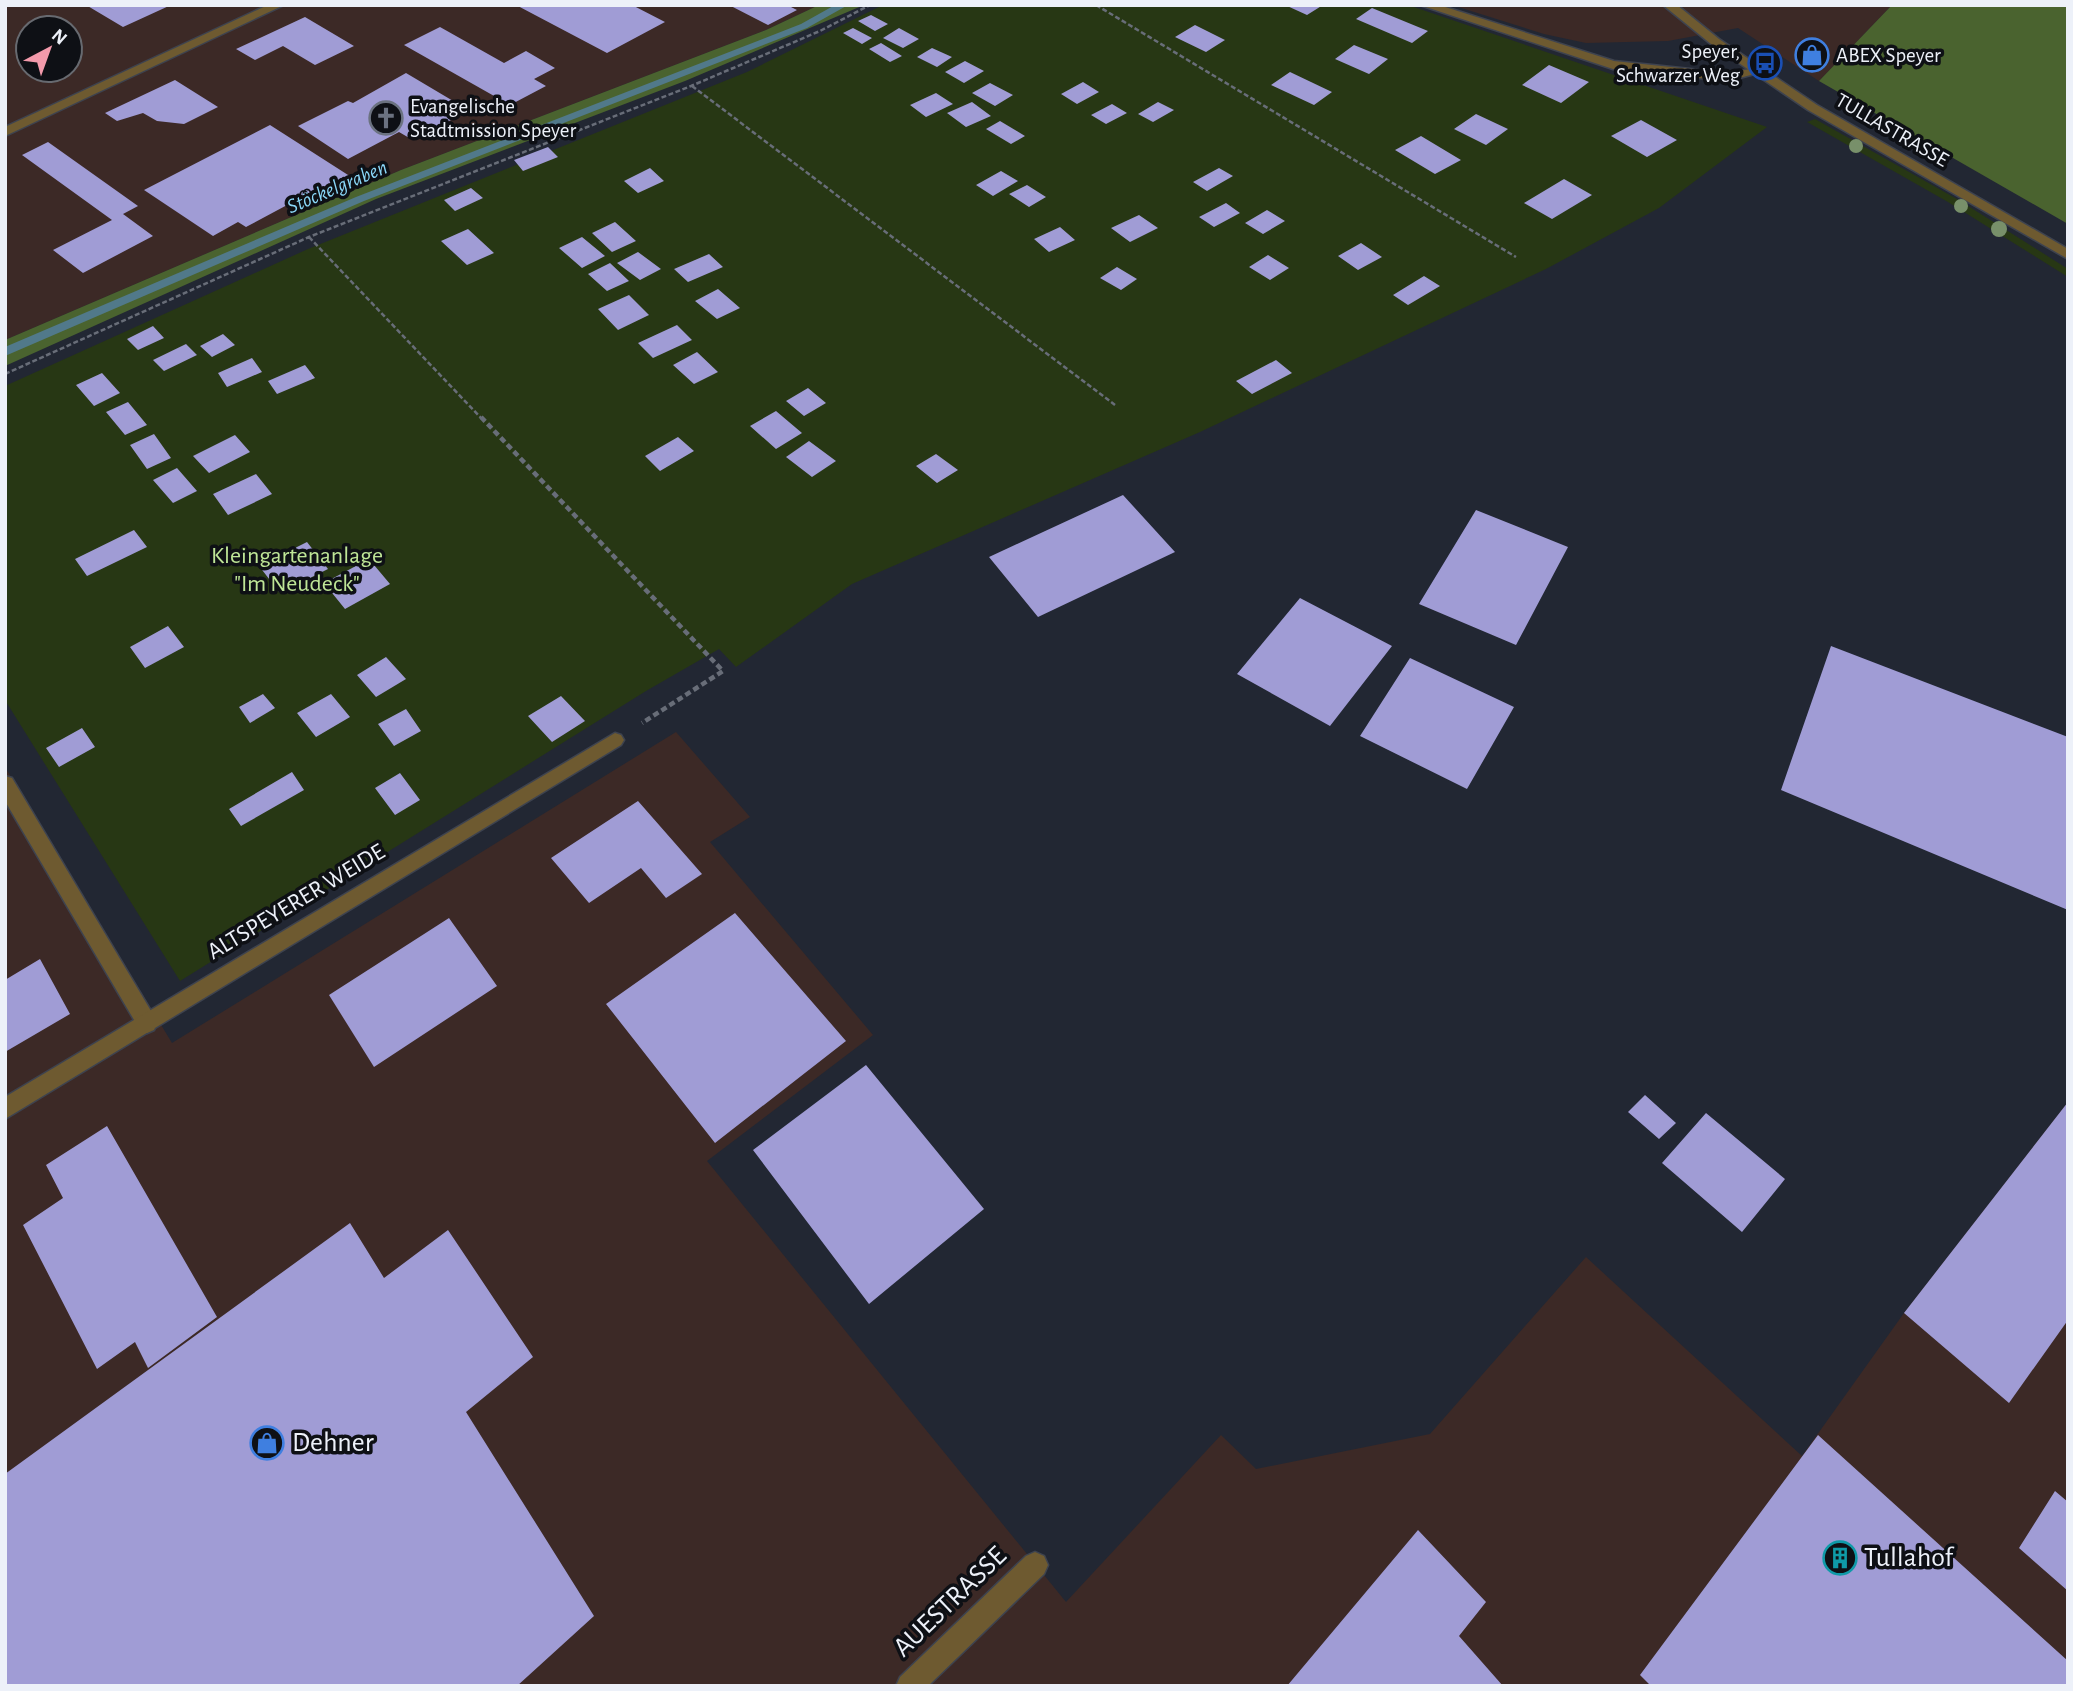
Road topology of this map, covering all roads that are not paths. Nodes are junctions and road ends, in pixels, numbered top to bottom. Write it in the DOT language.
graph roads {
  1 [pos="278,5"];
  2 [pos="1426,5"];
  3 [pos="1668,5"];
  4 [pos="1756,72"];
  5 [pos="5,132"];
  6 [pos="2068,256"];
  7 [pos="615,740"];
  8 [pos="5,784"];
  9 [pos="147,1023"];
  10 [pos="5,1109"];
  11 [pos="1035,1564"];
  12 [pos="909,1686"];
  1 -- 5 [label="street"];
  2 -- 4 [label="street"];
  3 -- 4 [label="street, TULLASTRASSE"];
  4 -- 6 [label="street, TULLASTRASSE"];
  7 -- 9 [label="street, ALTSPEYERER WEIDE"];
  8 -- 9 [label="street"];
  9 -- 10 [label="street, ALTSPEYERER WEIDE"];
  11 -- 12 [label="street, AUESTRASSE"];
}
